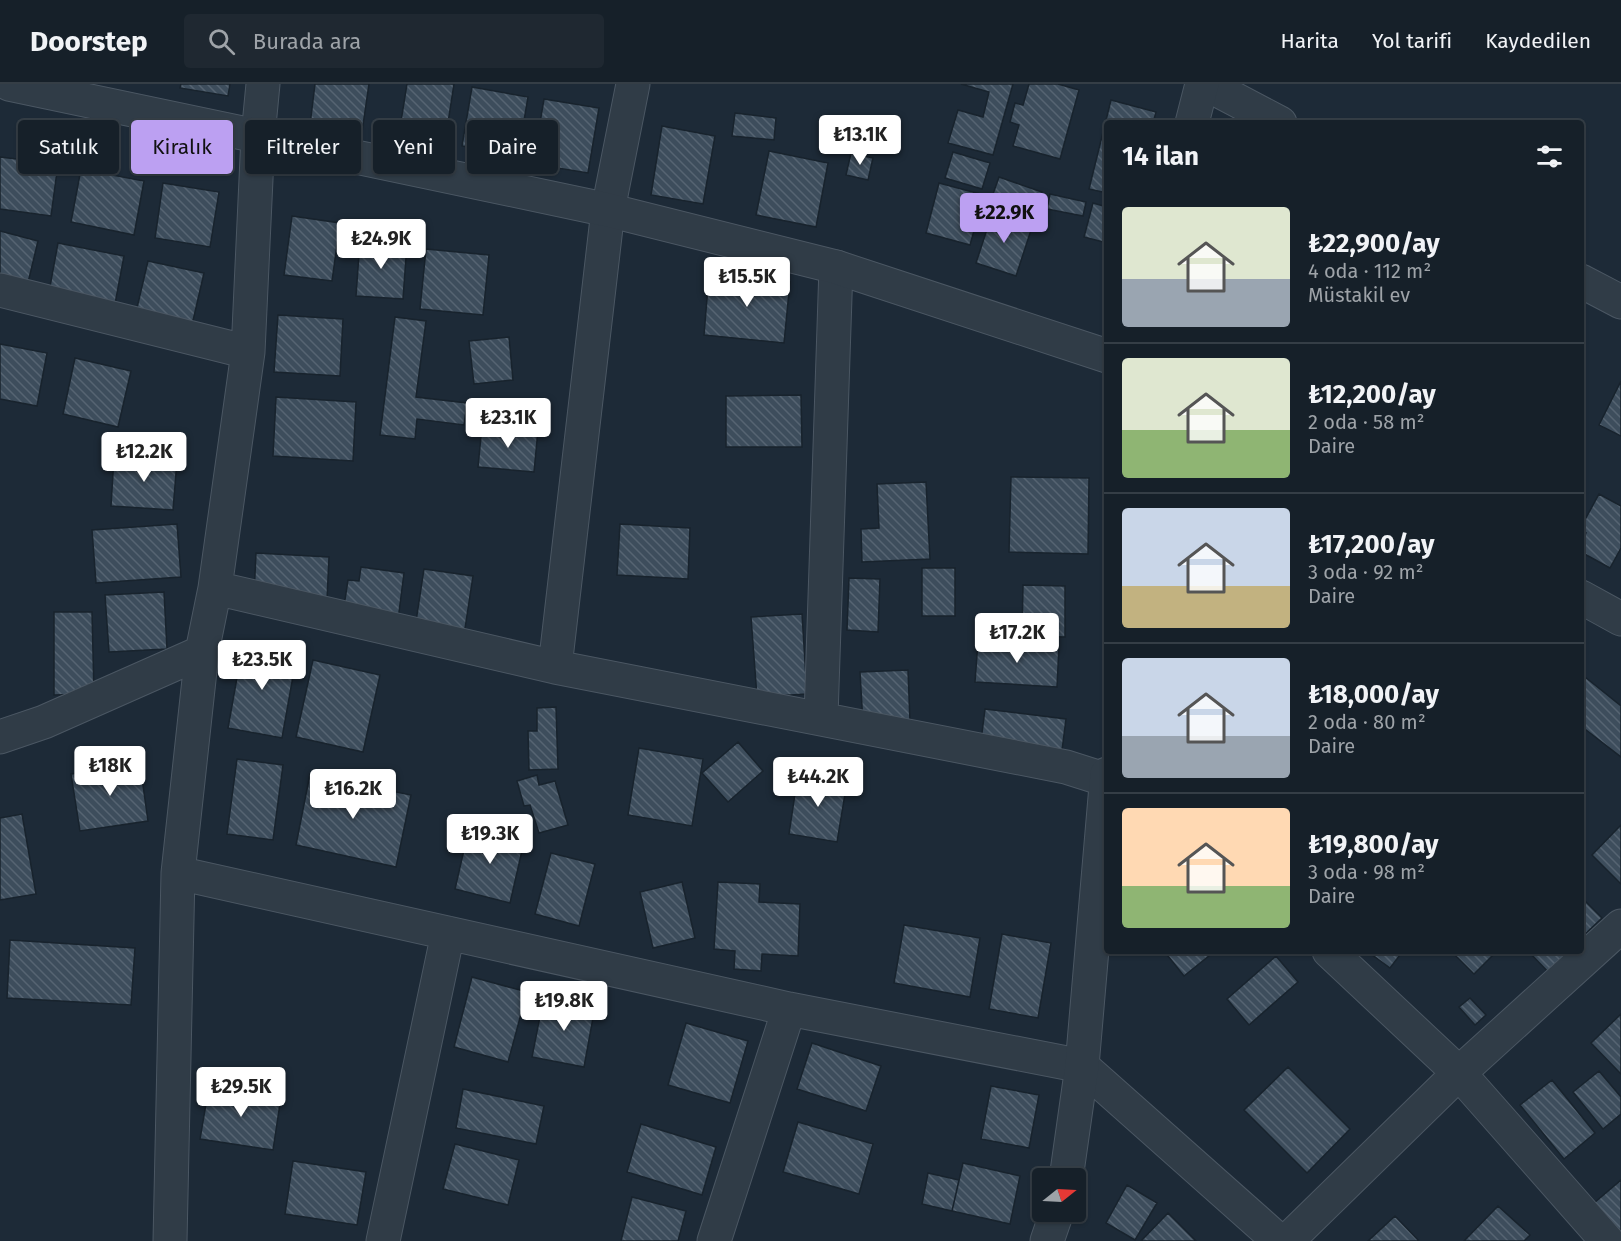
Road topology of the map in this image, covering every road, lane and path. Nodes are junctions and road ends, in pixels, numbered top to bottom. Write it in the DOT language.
graph roads {
  1 [pos="9,84"];
  2 [pos="263,84"];
  3 [pos="633,84"];
  4 [pos="1204,84"];
  5 [pos="260,120"];
  6 [pos="1193,120"];
  7 [pos="1274,120"];
  8 [pos="245,133"];
  9 [pos="361,158"];
  10 [pos="256,174"];
  11 [pos="609,210"];
  12 [pos="836,267"];
  13 [pos="1584,283"];
  14 [pos="0,290"];
  15 [pos="1621,302"];
  16 [pos="248,352"];
  17 [pos="1104,355"];
  18 [pos="215,588"];
  19 [pos="1584,599"];
  20 [pos="1621,619"];
  21 [pos="202,652"];
  22 [pos="555,667"];
  23 [pos="821,717"];
  24 [pos="0,737"];
  25 [pos="1104,779"];
  26 [pos="1104,814"];
  27 [pos="178,873"];
  28 [pos="1621,926"];
  29 [pos="448,933"];
  30 [pos="1332,954"];
  31 [pos="789,1009"];
  32 [pos="1082,1066"];
  33 [pos="1459,1073"];
  34 [pos="1068,1168"];
  35 [pos="1054,1222"];
  36 [pos="170,1241"];
  37 [pos="383,1241"];
  38 [pos="714,1241"];
  39 [pos="1047,1241"];
  40 [pos="1279,1241"];
  41 [pos="1287,1241"];
  42 [pos="1607,1241"];
  1 -- 8 [label="street"];
  2 -- 5 [label="street"];
  3 -- 11 [label="street"];
  4 -- 6 [label="street"];
  4 -- 7 [label="street"];
  9 -- 11 [label="street"];
  10 -- 16 [label="street"];
  11 -- 12 [label="street"];
  11 -- 22 [label="street"];
  12 -- 17 [label="street"];
  12 -- 23 [label="street"];
  13 -- 15 [label="street"];
  14 -- 16 [label="street"];
  16 -- 18 [label="street"];
  18 -- 21 [label="street"];
  18 -- 22 [label="street"];
  19 -- 20 [label="street"];
  21 -- 24 [label="street"];
  21 -- 27 [label="street"];
  22 -- 23 [label="street"];
  23 -- 25 [label="street"];
  26 -- 32 [label="street"];
  27 -- 29 [label="street"];
  27 -- 36 [label="street"];
  28 -- 33 [label="street"];
  29 -- 31 [label="street"];
  29 -- 37 [label="street"];
  30 -- 33 [label="street"];
  31 -- 32 [label="street"];
  31 -- 38 [label="street"];
  32 -- 34 [label="street"];
  32 -- 40 [label="street"];
  33 -- 41 [label="street"];
  33 -- 42 [label="street"];
  35 -- 39 [label="street"];
}
